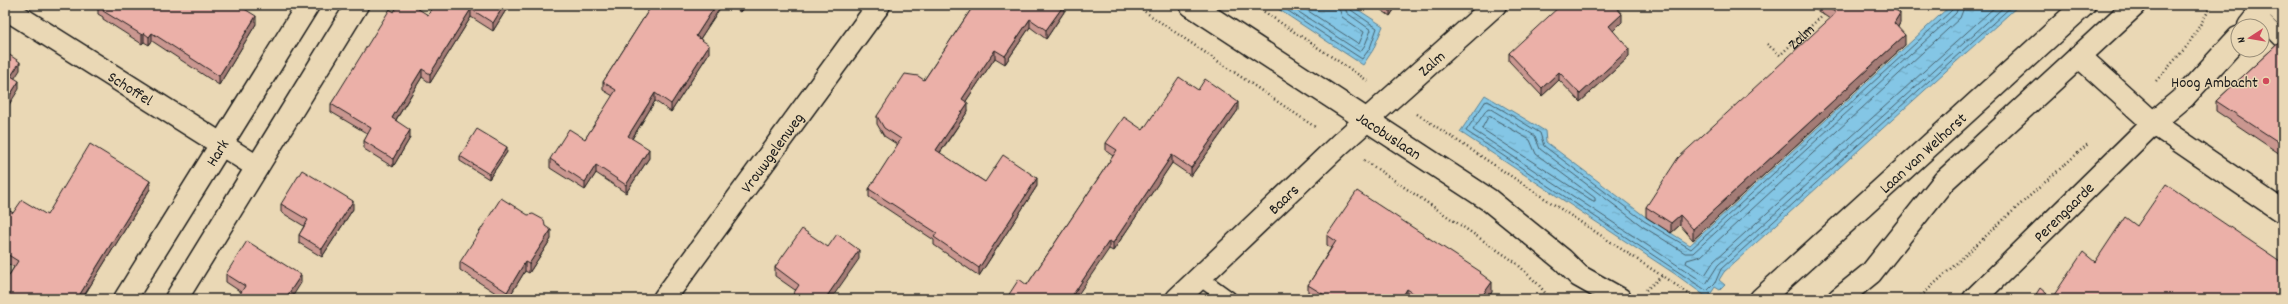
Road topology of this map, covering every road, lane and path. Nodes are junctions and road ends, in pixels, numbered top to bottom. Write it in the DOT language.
graph roads {
  1 [pos="308,5"];
  2 [pos="357,5"];
  3 [pos="879,5"];
  4 [pos="1191,5"];
  5 [pos="1254,5"];
  6 [pos="1495,5"];
  7 [pos="2084,5"];
  8 [pos="2135,5"];
  9 [pos="2212,5"];
  10 [pos="5,8"];
  11 [pos="1828,10"];
  12 [pos="2258,11"];
  13 [pos="2283,19"];
  14 [pos="2283,41"];
  15 [pos="1767,44"];
  16 [pos="2230,47"];
  17 [pos="2079,56"];
  18 [pos="1393,98"];
  19 [pos="2132,105"];
  20 [pos="1367,121"];
  21 [pos="2153,124"];
  22 [pos="2090,142"];
  23 [pos="222,144"];
  24 [pos="257,167"];
  25 [pos="2283,212"];
  26 [pos="1579,276"];
  27 [pos="1662,276"];
  28 [pos="1200,278"];
  29 [pos="1630,297"];
  30 [pos="126,299"];
  31 [pos="176,299"];
  32 [pos="664,299"];
  33 [pos="1177,299"];
  34 [pos="1229,299"];
  35 [pos="1589,299"];
  36 [pos="1697,299"];
  37 [pos="1761,299"];
  38 [pos="1839,299"];
  39 [pos="1918,299"];
  40 [pos="1974,299"];
  1 -- 23 [label="street, Hark"];
  2 -- 24 [label="street"];
  3 -- 32 [label="street, Vrouwgelenweg"];
  4 -- 20 [label="street, Jacobuslaan"];
  5 -- 18 [label="path"];
  6 -- 18 [label="street, Zalm"];
  7 -- 37 [label="street, Laan van Welhorst"];
  8 -- 17 [label="street"];
  9 -- 19 [label="path"];
  10 -- 23 [label="street, Schoffel"];
  11 -- 15 [label="path, Zalm"];
  12 -- 13 [label="lane"];
  12 -- 14 [label="lane"];
  16 -- 21 [label="street, Perengaarde"];
  17 -- 19 [label="street"];
  17 -- 38 [label="street"];
  18 -- 20 [label="street, Zalm"];
  18 -- 27 [label="path"];
  19 -- 21 [label="street"];
  20 -- 26 [label="street, Jacobuslaan"];
  20 -- 28 [label="street, Baars"];
  21 -- 25 [label="street"];
  21 -- 40 [label="street, Perengaarde"];
  22 -- 39 [label="path"];
  23 -- 24 [label="street, Schoffel"];
  23 -- 30 [label="street, Hark"];
  24 -- 31 [label="street"];
  26 -- 29 [label="street, Jacobuslaan"];
  26 -- 35 [label="street, Jacobuslaan"];
  27 -- 29 [label="path"];
  27 -- 36 [label="path"];
  28 -- 33 [label="street, Baars"];
  28 -- 34 [label="lane"];
}
